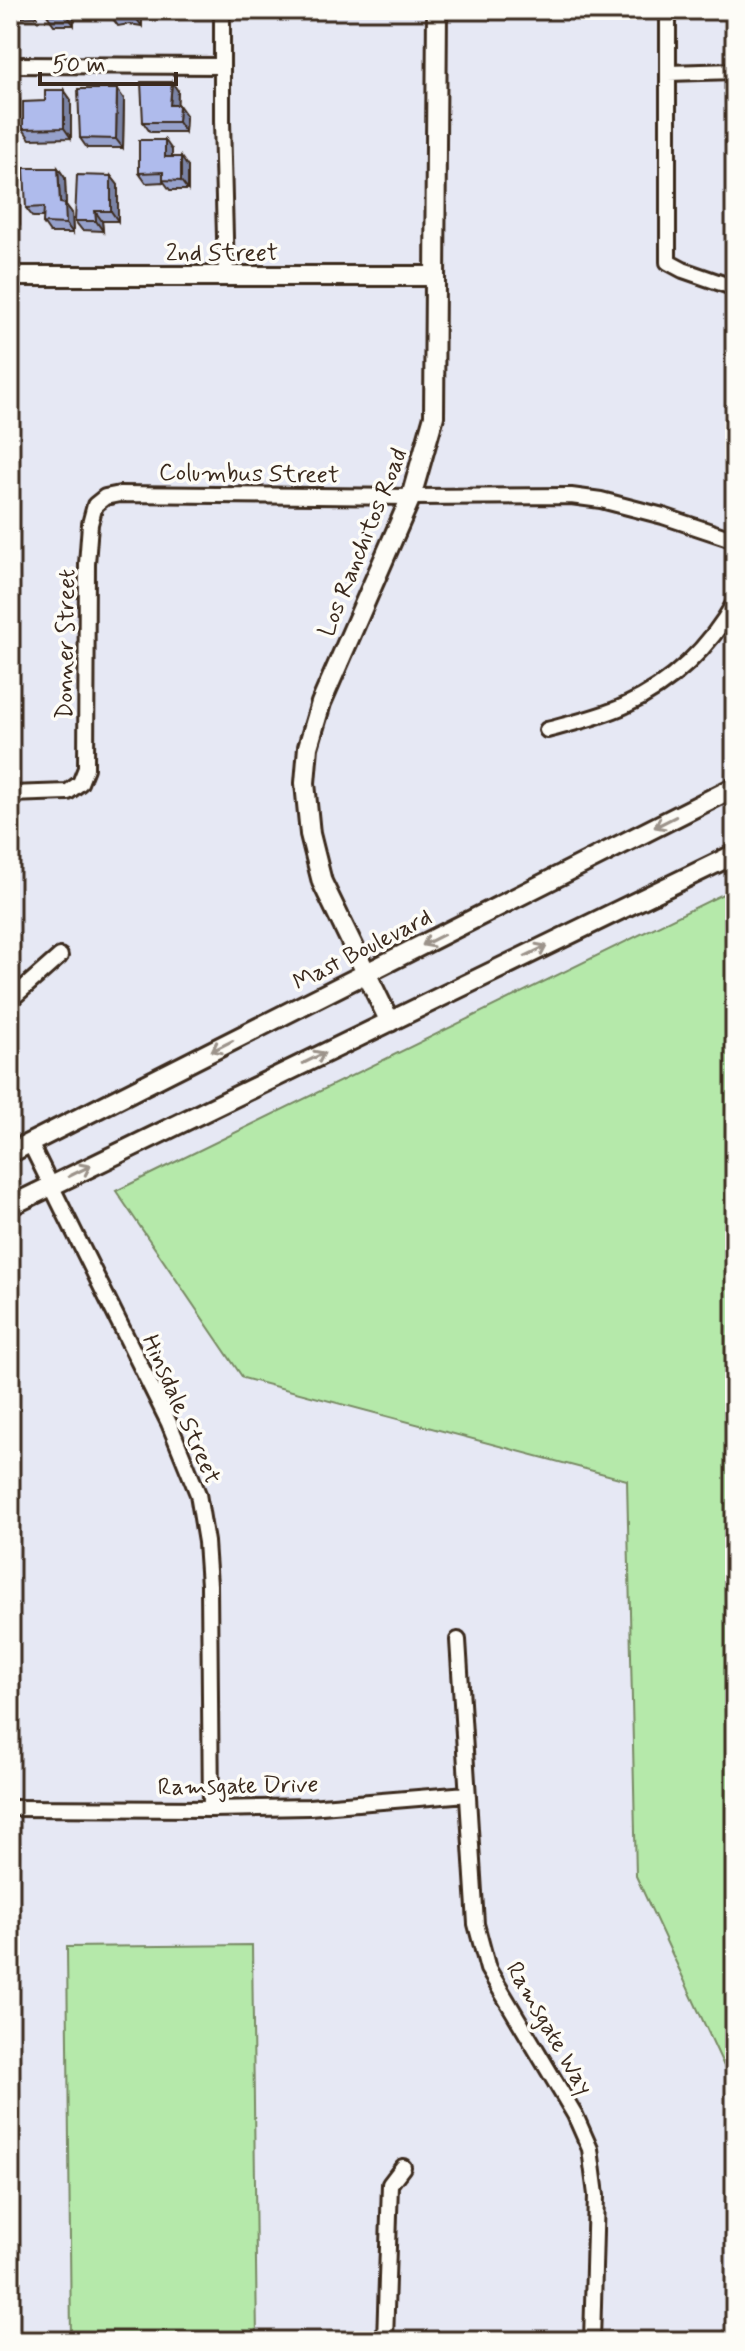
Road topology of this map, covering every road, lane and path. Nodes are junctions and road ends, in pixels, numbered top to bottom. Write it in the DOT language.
graph roads {
  1 [pos="222,10"];
  2 [pos="437,10"];
  3 [pos="668,10"];
  4 [pos="10,65"];
  5 [pos="222,66"];
  6 [pos="735,71"];
  7 [pos="668,73"];
  8 [pos="10,276"];
  9 [pos="226,276"];
  10 [pos="435,276"];
  11 [pos="735,288"];
  12 [pos="411,497"];
  13 [pos="95,505"];
  14 [pos="735,540"];
  15 [pos="735,602"];
  16 [pos="547,730"];
  17 [pos="735,787"];
  18 [pos="10,794"];
  19 [pos="735,854"];
  20 [pos="60,956"];
  21 [pos="367,973"];
  22 [pos="10,997"];
  23 [pos="390,1022"];
  24 [pos="30,1143"];
  25 [pos="10,1153"];
  26 [pos="51,1185"];
  27 [pos="10,1206"];
  28 [pos="458,1640"];
  29 [pos="467,1794"];
  30 [pos="10,1808"];
  31 [pos="211,1809"];
  32 [pos="403,2167"];
  33 [pos="385,2341"];
  34 [pos="592,2341"];
  1 -- 5 [label="street"];
  2 -- 10 [label="street, Los Ranchitos Road"];
  3 -- 7 [label="street"];
  4 -- 5 [label="street"];
  5 -- 9 [label="street"];
  6 -- 7 [label="street"];
  7 -- 11 [label="street"];
  8 -- 9 [label="street, 2nd Street"];
  9 -- 10 [label="street, 2nd Street"];
  10 -- 12 [label="street, Los Ranchitos Road"];
  12 -- 13 [label="street, Columbus Street"];
  12 -- 14 [label="street, Columbus Street"];
  12 -- 21 [label="street, Los Ranchitos Road"];
  13 -- 18 [label="street, Donner Street"];
  15 -- 16 [label="street"];
  17 -- 21 [label="street, Mast Boulevard, one-way"];
  23 -- 19 [label="street, one-way"];
  20 -- 22 [label="street"];
  21 -- 23 [label="street, Los Ranchitos Road"];
  21 -- 24 [label="street, Mast Boulevard, one-way"];
  26 -- 23 [label="street, one-way"];
  24 -- 25 [label="street, Mast Boulevard"];
  24 -- 26 [label="street, Hinsdale Street"];
  26 -- 27 [label="street"];
  26 -- 31 [label="street, Hinsdale Street"];
  28 -- 29 [label="street, Ramsgate Way"];
  29 -- 31 [label="street, Ramsgate Drive"];
  29 -- 34 [label="street, Ramsgate Way"];
  30 -- 31 [label="street, Ramsgate Drive"];
  32 -- 33 [label="street"];
}
